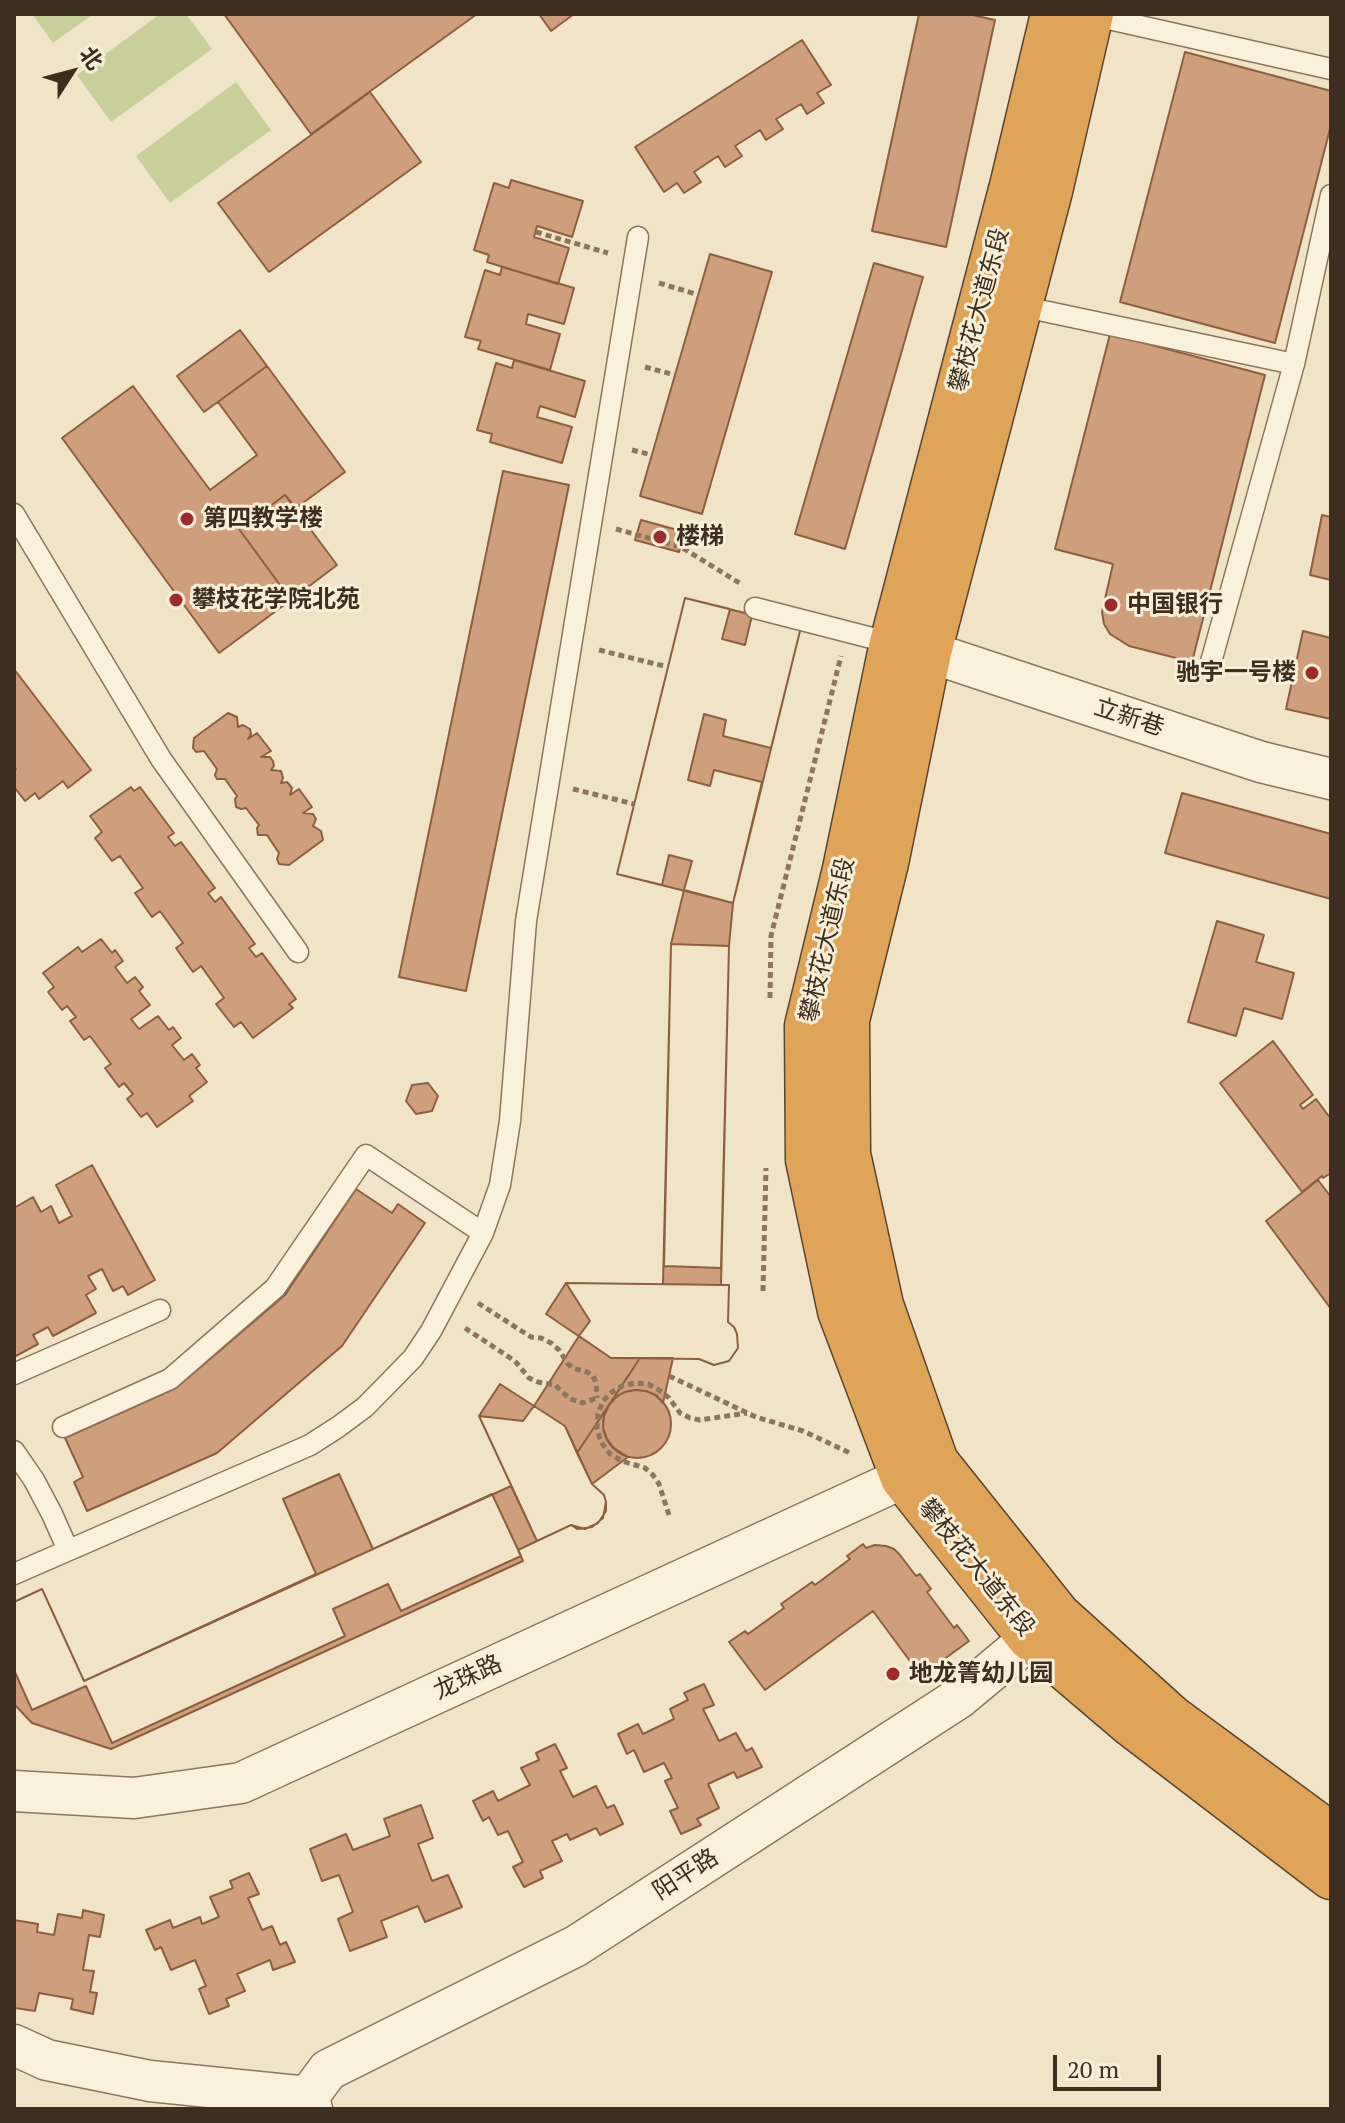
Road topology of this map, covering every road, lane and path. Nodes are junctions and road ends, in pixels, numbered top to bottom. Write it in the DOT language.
graph roads {
  1 [pos="1053,14"];
  2 [pos="1091,14"];
  3 [pos="1331,69"];
  4 [pos="1331,195"];
  5 [pos="536,232"];
  6 [pos="638,237"];
  7 [pos="602,251"];
  8 [pos="675,288"];
  9 [pos="699,295"];
  10 [pos="1020,306"];
  11 [pos="1294,364"];
  12 [pos="652,369"];
  13 [pos="675,375"];
  14 [pos="629,449"];
  15 [pos="652,455"];
  16 [pos="14,514"];
  17 [pos="607,526"];
  18 [pos="681,547"];
  19 [pos="755,608"];
  20 [pos="910,648"];
  21 [pos="615,654"];
  22 [pos="668,667"];
  23 [pos="1209,669"];
  24 [pos="1331,779"];
  25 [pos="581,791"];
  26 [pos="634,804"];
  27 [pos="298,952"];
  28 [pos="483,1233"];
  29 [pos="454,1288"];
  30 [pos="160,1310"];
  31 [pos="441,1313"];
  32 [pos="14,1374"];
  33 [pos="669,1376"];
  34 [pos="600,1399"];
  35 [pos="747,1413"];
  36 [pos="63,1427"];
  37 [pos="803,1431"];
  38 [pos="14,1451"];
  39 [pos="903,1478"];
  40 [pos="669,1515"];
  41 [pos="68,1550"];
  42 [pos="14,1574"];
  43 [pos="1044,1627"];
  44 [pos="14,1791"];
  45 [pos="1331,1835"];
  46 [pos="1331,1877"];
  47 [pos="14,2045"];
  48 [pos="310,2103"];
  1 -- 20 [label="highway, 攀枝花大道东段"];
  2 -- 3 [label="lane"];
  2 -- 10 [label="highway, 攀枝花大道东段"];
  4 -- 11 [label="lane"];
  5 -- 7 [label="path"];
  6 -- 28 [label="lane"];
  8 -- 9 [label="path"];
  10 -- 11 [label="lane"];
  10 -- 20 [label="highway, 攀枝花大道东段"];
  11 -- 23 [label="lane"];
  12 -- 13 [label="path"];
  14 -- 15 [label="path"];
  16 -- 27 [label="lane"];
  17 -- 18 [label="path"];
  19 -- 20 [label="lane"];
  20 -- 24 [label="street, 立新巷"];
  20 -- 39 [label="highway, 攀枝花大道东段"];
  20 -- 43 [label="highway, 攀枝花大道东段"];
  21 -- 22 [label="path"];
  25 -- 26 [label="path"];
  28 -- 29 [label="lane"];
  28 -- 36 [label="lane"];
  29 -- 31 [label="lane"];
  29 -- 34 [label="path"];
  30 -- 32 [label="lane"];
  31 -- 34 [label="path"];
  31 -- 41 [label="lane"];
  33 -- 35 [label="path"];
  34 -- 35 [label="path"];
  34 -- 40 [label="path"];
  35 -- 37 [label="path"];
  38 -- 41 [label="lane"];
  39 -- 43 [label="highway, 攀枝花大道东段"];
  39 -- 44 [label="street, 龙珠路"];
  41 -- 42 [label="lane"];
  43 -- 45 [label="highway, 攀枝花大道东段"];
  43 -- 46 [label="highway, 攀枝花大道东段"];
  43 -- 48 [label="street, 阳平路"];
  47 -- 48 [label="street"];
}
